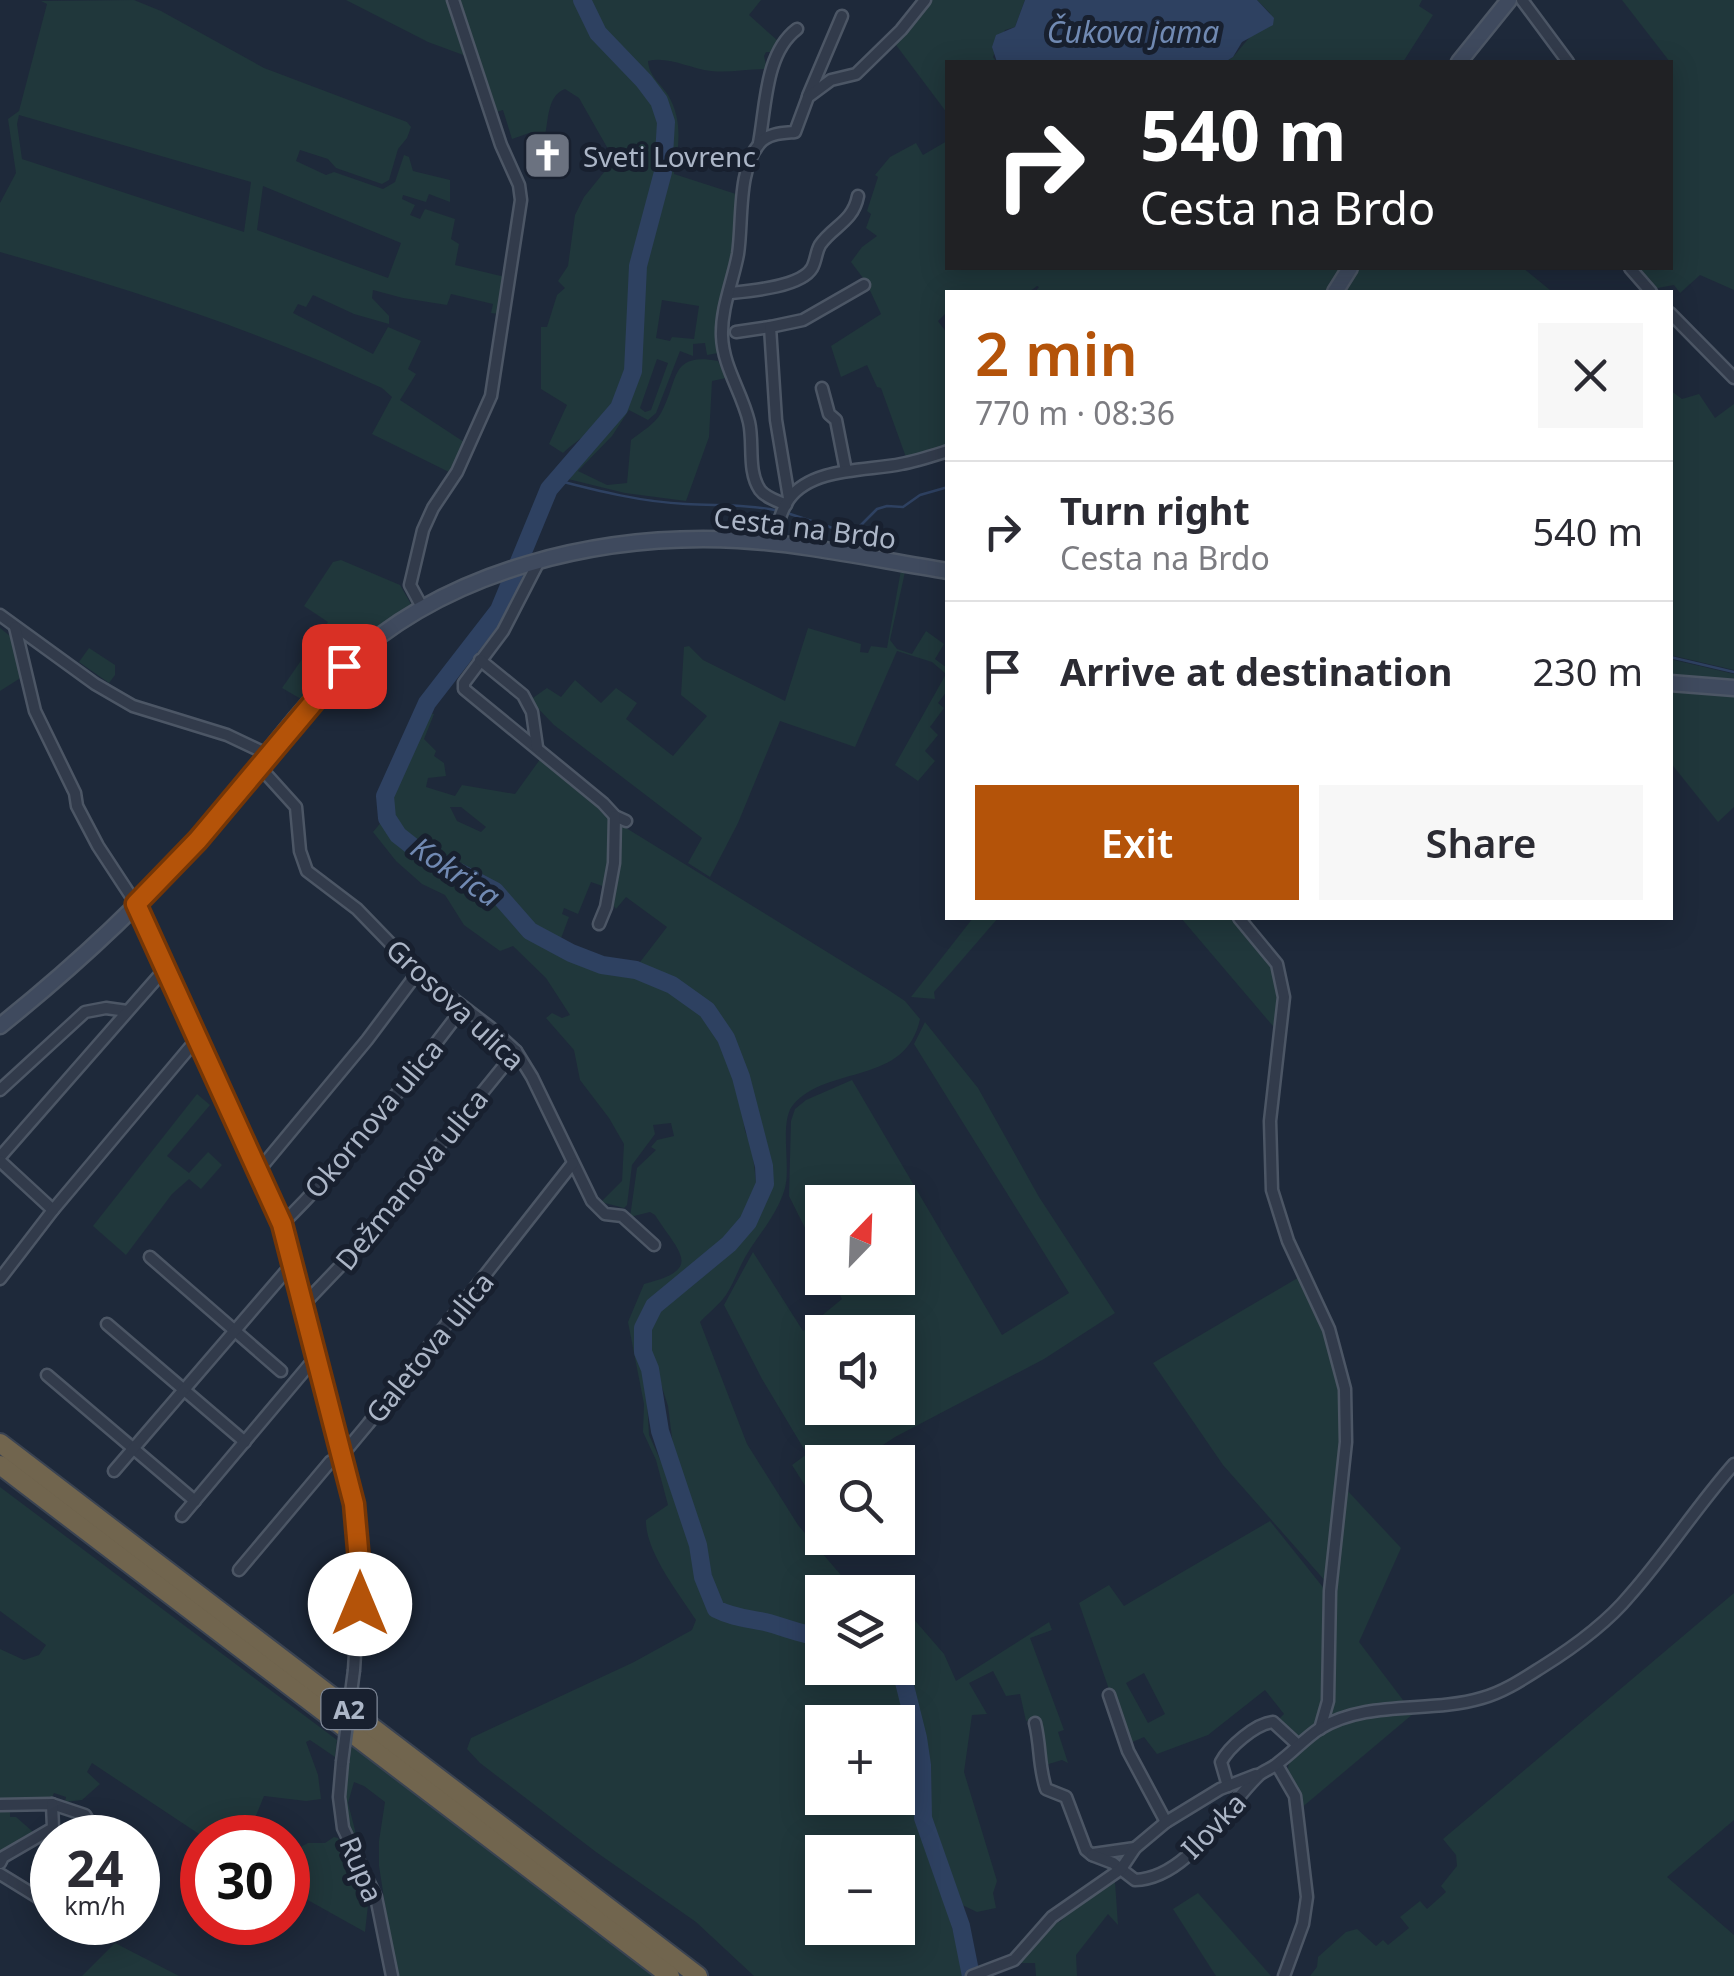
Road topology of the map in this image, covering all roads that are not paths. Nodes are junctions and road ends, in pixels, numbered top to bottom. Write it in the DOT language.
graph roads {
  1 [pos="453,0"];
  2 [pos="925,0"];
  3 [pos="1510,0"];
  4 [pos="1522,0"];
  5 [pos="842,16"];
  6 [pos="797,29"];
  7 [pos="1461,60"];
  8 [pos="1567,60"];
  9 [pos="808,97"];
  10 [pos="758,144"];
  11 [pos="858,196"];
  12 [pos="1632,270"];
  13 [pos="864,285"];
  14 [pos="1649,290"];
  15 [pos="730,293"];
  16 [pos="1673,316"];
  17 [pos="770,327"];
  18 [pos="736,332"];
  19 [pos="1734,378"];
  20 [pos="822,388"];
  21 [pos="945,452"];
  22 [pos="846,471"];
  23 [pos="788,502"];
  24 [pos="773,544"];
  25 [pos="538,562"];
  26 [pos="945,571"];
  27 [pos="423,609"];
  28 [pos="0,615"];
  29 [pos="16,627"];
  30 [pos="480,660"];
  31 [pos="1673,683"];
  32 [pos="1734,688"];
  33 [pos="537,748"];
  34 [pos="262,760"];
  35 [pos="136,904"];
  36 [pos="1241,920"];
  37 [pos="598,924"];
  38 [pos="164,970"];
  39 [pos="418,972"];
  40 [pos="462,1009"];
  41 [pos="127,1011"];
  42 [pos="0,1026"];
  43 [pos="196,1040"];
  44 [pos="516,1052"];
  45 [pos="0,1090"];
  46 [pos="0,1159"];
  47 [pos="572,1163"];
  48 [pos="259,1170"];
  49 [pos="53,1210"];
  50 [pos="282,1224"];
  51 [pos="654,1245"];
  52 [pos="150,1258"];
  53 [pos="292,1263"];
  54 [pos="0,1279"];
  55 [pos="304,1304"];
  56 [pos="108,1324"];
  57 [pos="234,1330"];
  58 [pos="316,1358"];
  59 [pos="281,1372"];
  60 [pos="47,1375"];
  61 [pos="183,1389"];
  62 [pos="245,1442"];
  63 [pos="0,1443"];
  64 [pos="133,1448"];
  65 [pos="343,1454"];
  66 [pos="0,1464"];
  67 [pos="1734,1464"];
  68 [pos="114,1471"];
  69 [pos="195,1501"];
  70 [pos="182,1516"];
  71 [pos="239,1570"];
  72 [pos="1109,1695"];
  73 [pos="1035,1724"];
  74 [pos="1320,1729"];
  75 [pos="1298,1745"];
  76 [pos="1277,1765"];
  77 [pos="1261,1772"];
  78 [pos="1228,1786"];
  79 [pos="52,1804"];
  80 [pos="0,1805"];
  81 [pos="85,1815"];
  82 [pos="1166,1822"];
  83 [pos="1135,1848"];
  84 [pos="1092,1854"];
  85 [pos="0,1863"];
  86 [pos="1122,1869"];
  87 [pos="0,1874"];
  88 [pos="30,1892"];
  89 [pos="392,1976"];
  90 [pos="670,1976"];
  91 [pos="698,1976"];
  92 [pos="972,1976"];
  93 [pos="1284,1976"];
  1 -- 27 [label="street"];
  2 -- 9 [label="street"];
  3 -- 7 [label="street"];
  4 -- 8 [label="street"];
  5 -- 9 [label="street"];
  6 -- 10 [label="street"];
  9 -- 10 [label="street"];
  10 -- 15 [label="street"];
  11 -- 15 [label="street"];
  12 -- 14 [label="street"];
  13 -- 17 [label="street"];
  15 -- 23 [label="street"];
  16 -- 19 [label="street"];
  17 -- 18 [label="street"];
  17 -- 23 [label="street"];
  20 -- 22 [label="street"];
  21 -- 22 [label="street"];
  22 -- 23 [label="street"];
  23 -- 24 [label="street"];
  24 -- 25 [label="street, Cesta na Brdo"];
  24 -- 26 [label="street, Cesta na Brdo"];
  25 -- 27 [label="street, Cesta na Brdo"];
  25 -- 30 [label="street"];
  27 -- 34 [label="street, Cesta na Brdo"];
  28 -- 29 [label="street"];
  29 -- 34 [label="street"];
  29 -- 35 [label="street, Rupa"];
  30 -- 33 [label="street"];
  30 -- 33 [label="street"];
  31 -- 32 [label="street"];
  33 -- 37 [label="street"];
  34 -- 35 [label="street"];
  34 -- 39 [label="street, Grosova ulica"];
  35 -- 38 [label="street, Rupa"];
  35 -- 42 [label="street"];
  36 -- 74 [label="street"];
  38 -- 41 [label="street"];
  38 -- 43 [label="street, Rupa"];
  39 -- 40 [label="street, Grosova ulica"];
  39 -- 48 [label="street"];
  40 -- 44 [label="street, Grosova ulica"];
  40 -- 50 [label="street, Okornova ulica"];
  41 -- 45 [label="street"];
  41 -- 46 [label="street"];
  43 -- 48 [label="street, Rupa"];
  43 -- 49 [label="street"];
  44 -- 47 [label="street, Grosova ulica"];
  44 -- 55 [label="street, Dežmanova ulica"];
  46 -- 49 [label="street"];
  47 -- 51 [label="street, Grosova ulica"];
  47 -- 65 [label="street, Galetova ulica"];
  48 -- 50 [label="street, Rupa"];
  49 -- 54 [label="street"];
  50 -- 53 [label="street, Rupa"];
  52 -- 57 [label="street"];
  53 -- 55 [label="street, Rupa"];
  53 -- 57 [label="street"];
  55 -- 58 [label="street, Rupa"];
  56 -- 61 [label="street"];
  57 -- 59 [label="street"];
  57 -- 61 [label="street"];
  58 -- 62 [label="street"];
  58 -- 65 [label="street, Rupa"];
  60 -- 64 [label="street"];
  61 -- 62 [label="street"];
  61 -- 64 [label="street"];
  62 -- 69 [label="street"];
  63 -- 91 [label="highway, A2"];
  64 -- 68 [label="street"];
  64 -- 69 [label="street"];
  65 -- 71 [label="street, Galetova ulica"];
  65 -- 89 [label="street, Rupa, bridge"];
  66 -- 90 [label="highway, A2"];
  67 -- 74 [label="street, Ilovka"];
  69 -- 70 [label="street"];
  72 -- 82 [label="street"];
  73 -- 84 [label="street"];
  74 -- 75 [label="street, Ilovka"];
  75 -- 76 [label="street, Ilovka"];
  75 -- 78 [label="street"];
  76 -- 77 [label="street, Ilovka"];
  76 -- 93 [label="street"];
  77 -- 78 [label="street"];
  77 -- 86 [label="street, Ilovka"];
  78 -- 82 [label="street"];
  79 -- 80 [label="street"];
  79 -- 81 [label="street"];
  79 -- 85 [label="street"];
  82 -- 83 [label="street"];
  83 -- 84 [label="street"];
  83 -- 86 [label="street"];
  84 -- 86 [label="street, Ilovka"];
  86 -- 92 [label="street"];
  87 -- 88 [label="street"];
}
